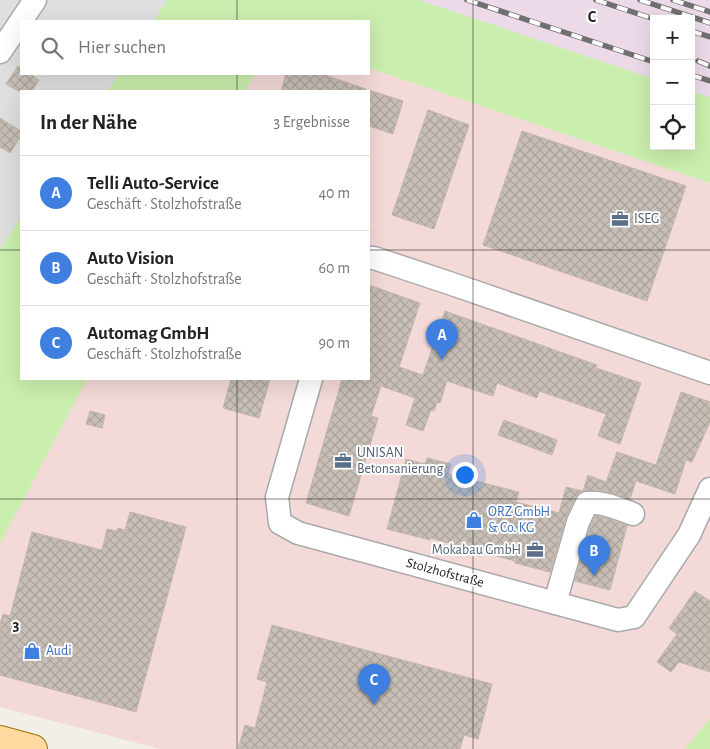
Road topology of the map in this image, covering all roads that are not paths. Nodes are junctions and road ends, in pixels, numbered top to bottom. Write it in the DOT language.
graph roads {
  1 [pos="35,0"];
  2 [pos="22,20"];
  3 [pos="20,22"];
  4 [pos="0,52"];
  5 [pos="370,258"];
  6 [pos="710,373"];
  7 [pos="311,380"];
  8 [pos="710,489"];
  9 [pos="633,514"];
  10 [pos="705,514"];
  11 [pos="554,603"];
  12 [pos="0,740"];
  13 [pos="33,749"];
  1 -- 2 [label="street"];
  3 -- 4 [label="street"];
  5 -- 6 [label="street"];
  7 -- 11 [label="street, Stolzhofstraße"];
  8 -- 10 [label="street, Stolzhofstraße"];
  9 -- 11 [label="street"];
  10 -- 11 [label="street, Stolzhofstraße"];
  12 -- 13 [label="main road"];
}
